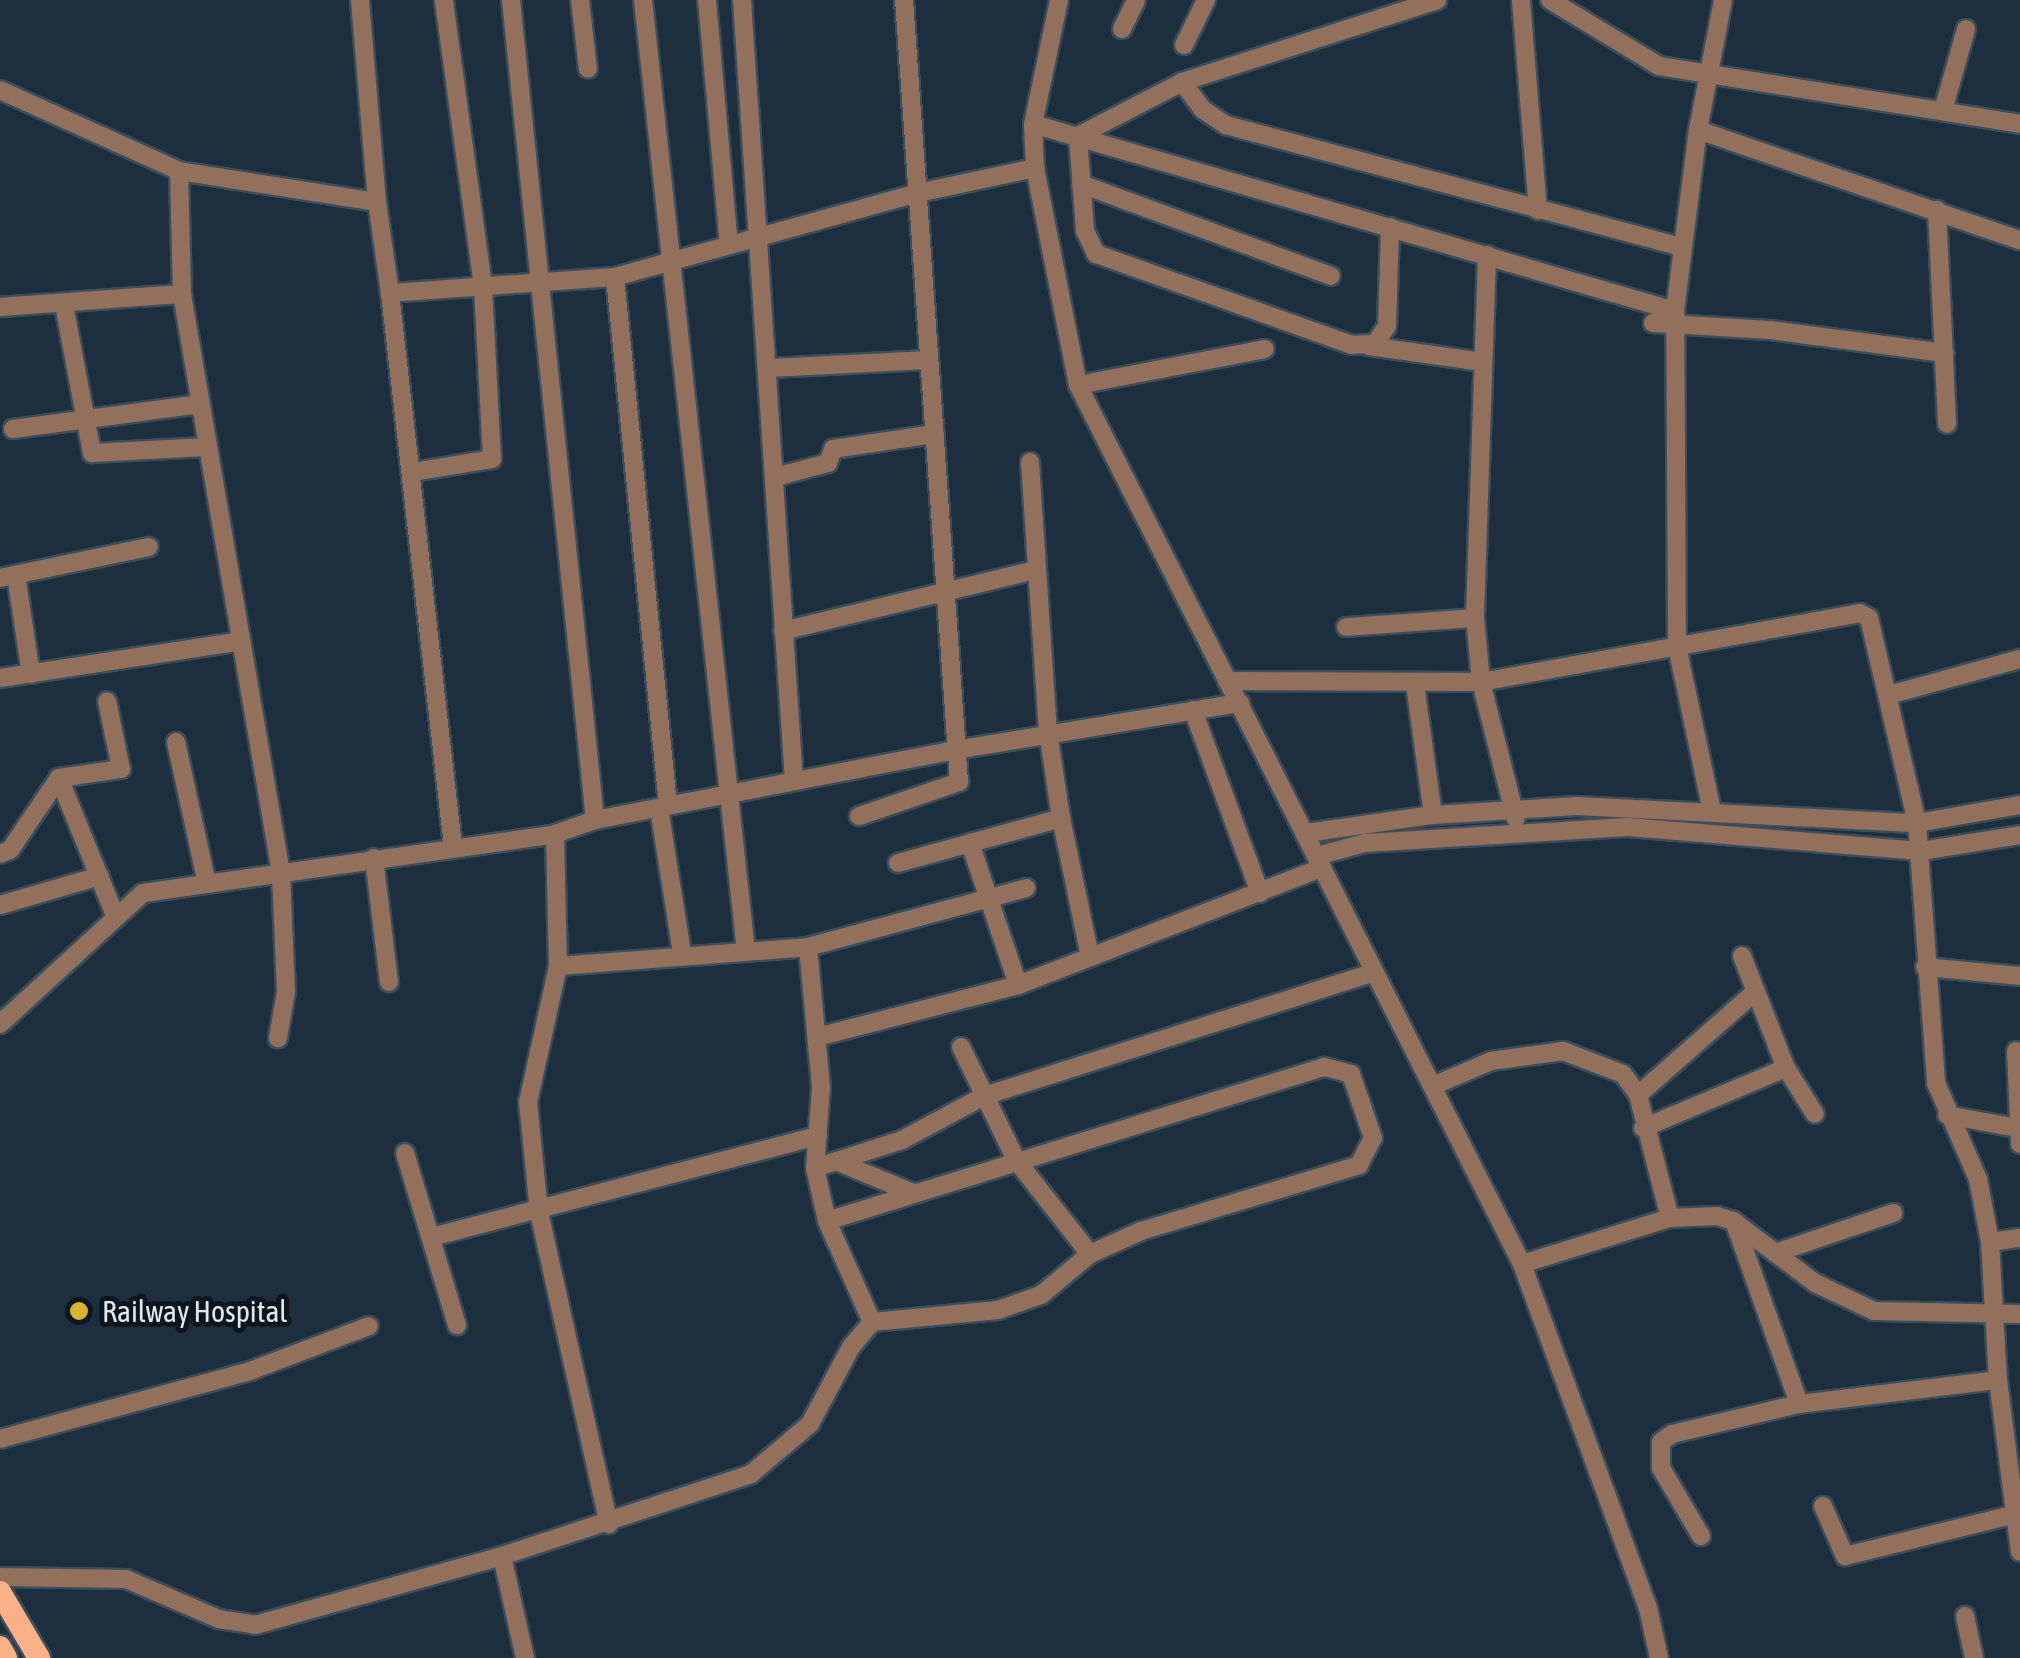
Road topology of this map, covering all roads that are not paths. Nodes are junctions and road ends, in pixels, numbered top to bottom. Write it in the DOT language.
graph roads {
  1 [pos="360,0"];
  2 [pos="444,0"];
  3 [pos="512,0"];
  4 [pos="580,0"];
  5 [pos="642,0"];
  6 [pos="707,0"];
  7 [pos="742,0"];
  8 [pos="904,0"];
  9 [pos="1060,0"];
  10 [pos="1136,0"];
  11 [pos="1206,0"];
  12 [pos="1437,0"];
  13 [pos="1521,0"];
  14 [pos="1550,0"];
  15 [pos="1724,0"];
  16 [pos="1122,29"];
  17 [pos="1966,29"];
  18 [pos="1184,45"];
  19 [pos="588,68"];
  20 [pos="1707,74"];
  21 [pos="1182,82"];
  22 [pos="0,90"];
  23 [pos="1944,107"];
  24 [pos="1032,124"];
  25 [pos="2020,124"];
  26 [pos="1698,130"];
  27 [pos="1078,136"];
  28 [pos="1035,168"];
  29 [pos="179,171"];
  30 [pos="1082,184"];
  31 [pos="918,193"];
  32 [pos="376,202"];
  33 [pos="1538,210"];
  34 [pos="1937,210"];
  35 [pos="1390,228"];
  36 [pos="760,237"];
  37 [pos="2020,240"];
  38 [pos="729,246"];
  39 [pos="1680,247"];
  40 [pos="1487,255"];
  41 [pos="668,262"];
  42 [pos="1331,276"];
  43 [pos="615,277"];
  44 [pos="540,283"];
  45 [pos="483,286"];
  46 [pos="390,293"];
  47 [pos="182,294"];
  48 [pos="64,305"];
  49 [pos="0,307"];
  50 [pos="1675,318"];
  51 [pos="1653,323"];
  52 [pos="1369,346"];
  53 [pos="1266,349"];
  54 [pos="1944,353"];
  55 [pos="930,360"];
  56 [pos="1483,362"];
  57 [pos="769,368"];
  58 [pos="1078,385"];
  59 [pos="200,404"];
  60 [pos="82,420"];
  61 [pos="1947,424"];
  62 [pos="13,429"];
  63 [pos="934,434"];
  64 [pos="206,447"];
  65 [pos="1030,462"];
  66 [pos="412,472"];
  67 [pos="778,476"];
  68 [pos="149,547"];
  69 [pos="1035,570"];
  70 [pos="8,577"];
  71 [pos="945,589"];
  72 [pos="1475,618"];
  73 [pos="1346,627"];
  74 [pos="783,631"];
  75 [pos="241,641"];
  76 [pos="1677,646"];
  77 [pos="2020,660"];
  78 [pos="31,674"];
  79 [pos="0,678"];
  80 [pos="1227,681"];
  81 [pos="1481,682"];
  82 [pos="1415,684"];
  83 [pos="1889,694"];
  84 [pos="107,701"];
  85 [pos="1240,703"];
  86 [pos="1193,710"];
  87 [pos="1048,732"];
  88 [pos="176,742"];
  89 [pos="956,750"];
  90 [pos="59,778"];
  91 [pos="794,781"];
  92 [pos="728,794"];
  93 [pos="2020,805"];
  94 [pos="664,806"];
  95 [pos="1514,811"];
  96 [pos="1712,811"];
  97 [pos="1434,815"];
  98 [pos="859,816"];
  99 [pos="1062,818"];
  100 [pos="595,820"];
  101 [pos="1918,823"];
  102 [pos="1519,832"];
  103 [pos="1306,833"];
  104 [pos="555,834"];
  105 [pos="2020,835"];
  106 [pos="970,843"];
  107 [pos="453,848"];
  108 [pos="1921,851"];
  109 [pos="0,854"];
  110 [pos="374,858"];
  111 [pos="898,863"];
  112 [pos="1322,868"];
  113 [pos="282,873"];
  114 [pos="100,876"];
  115 [pos="207,884"];
  116 [pos="1026,888"];
  117 [pos="1260,893"];
  118 [pos="988,896"];
  119 [pos="0,906"];
  120 [pos="116,915"];
  121 [pos="808,948"];
  122 [pos="746,950"];
  123 [pos="682,954"];
  124 [pos="1742,956"];
  125 [pos="1090,957"];
  126 [pos="558,966"];
  127 [pos="1925,967"];
  128 [pos="1372,973"];
  129 [pos="2020,976"];
  130 [pos="389,982"];
  131 [pos="1018,984"];
  132 [pos="1756,990"];
  133 [pos="0,1024"];
  134 [pos="817,1037"];
  135 [pos="278,1038"];
  136 [pos="961,1047"];
  137 [pos="2016,1051"];
  138 [pos="1786,1068"];
  139 [pos="1435,1085"];
  140 [pos="1638,1095"];
  141 [pos="984,1096"];
  142 [pos="1815,1114"];
  143 [pos="1947,1115"];
  144 [pos="1644,1128"];
  145 [pos="819,1129"];
  146 [pos="2019,1136"];
  147 [pos="405,1153"];
  148 [pos="1016,1160"];
  149 [pos="836,1161"];
  150 [pos="815,1168"];
  151 [pos="913,1193"];
  152 [pos="539,1212"];
  153 [pos="1893,1213"];
  154 [pos="1670,1218"];
  155 [pos="827,1221"];
  156 [pos="1734,1221"];
  157 [pos="432,1237"];
  158 [pos="2020,1238"];
  159 [pos="1990,1242"];
  160 [pos="1775,1253"];
  161 [pos="1090,1254"];
  162 [pos="1522,1264"];
  163 [pos="2020,1314"];
  164 [pos="1995,1315"];
  165 [pos="872,1322"];
  166 [pos="457,1325"];
  167 [pos="370,1326"];
  168 [pos="1998,1380"];
  169 [pos="1799,1404"];
  170 [pos="2012,1413"];
  171 [pos="0,1439"];
  172 [pos="1823,1506"];
  173 [pos="2012,1516"];
  174 [pos="609,1524"];
  175 [pos="1701,1536"];
  176 [pos="2020,1552"];
  177 [pos="502,1556"];
  178 [pos="0,1578"];
  179 [pos="0,1592"];
  180 [pos="1965,1616"];
  181 [pos="0,1648"];
  182 [pos="6,1658"];
  183 [pos="39,1658"];
  184 [pos="525,1658"];
  185 [pos="1659,1658"];
  186 [pos="1974,1658"];
  1 -- 32 [label="street"];
  2 -- 45 [label="street"];
  3 -- 44 [label="street"];
  4 -- 19 [label="street"];
  5 -- 41 [label="street"];
  6 -- 38 [label="street"];
  7 -- 36 [label="street"];
  8 -- 31 [label="street"];
  9 -- 24 [label="street"];
  10 -- 16 [label="street"];
  11 -- 18 [label="street"];
  12 -- 21 [label="street"];
  13 -- 33 [label="street"];
  14 -- 20 [label="street"];
  15 -- 20 [label="street"];
  17 -- 23 [label="street"];
  20 -- 23 [label="street"];
  20 -- 26 [label="street"];
  21 -- 27 [label="street"];
  21 -- 33 [label="street"];
  22 -- 29 [label="street"];
  23 -- 25 [label="street"];
  24 -- 27 [label="street"];
  24 -- 28 [label="street"];
  26 -- 34 [label="street"];
  26 -- 39 [label="street"];
  27 -- 30 [label="street"];
  27 -- 35 [label="street"];
  28 -- 31 [label="street"];
  28 -- 58 [label="street"];
  29 -- 32 [label="street"];
  29 -- 47 [label="street"];
  30 -- 42 [label="street"];
  30 -- 52 [label="street"];
  31 -- 36 [label="street"];
  31 -- 55 [label="street"];
  32 -- 46 [label="street"];
  33 -- 39 [label="street"];
  34 -- 37 [label="street"];
  34 -- 54 [label="street"];
  35 -- 40 [label="street"];
  35 -- 52 [label="street"];
  36 -- 38 [label="street"];
  36 -- 57 [label="street"];
  38 -- 41 [label="street"];
  39 -- 50 [label="street"];
  40 -- 50 [label="street"];
  40 -- 56 [label="street"];
  41 -- 43 [label="street"];
  41 -- 92 [label="street"];
  43 -- 44 [label="street"];
  43 -- 94 [label="street"];
  44 -- 45 [label="street"];
  44 -- 100 [label="street"];
  45 -- 46 [label="street"];
  45 -- 66 [label="street"];
  46 -- 66 [label="street"];
  47 -- 48 [label="street"];
  47 -- 59 [label="street"];
  48 -- 49 [label="street"];
  48 -- 60 [label="street"];
  50 -- 51 [label="street"];
  50 -- 54 [label="street"];
  50 -- 76 [label="street"];
  52 -- 56 [label="street"];
  53 -- 58 [label="street"];
  54 -- 61 [label="street"];
  55 -- 57 [label="street"];
  55 -- 63 [label="street"];
  56 -- 72 [label="street"];
  57 -- 67 [label="street"];
  58 -- 80 [label="street"];
  59 -- 60 [label="street"];
  59 -- 64 [label="street"];
  60 -- 62 [label="street"];
  60 -- 64 [label="street"];
  63 -- 67 [label="street"];
  63 -- 71 [label="street"];
  64 -- 75 [label="street"];
  65 -- 69 [label="street"];
  66 -- 107 [label="street"];
  67 -- 74 [label="street"];
  68 -- 70 [label="street"];
  69 -- 71 [label="street"];
  69 -- 87 [label="street"];
  70 -- 78 [label="street"];
  71 -- 74 [label="street"];
  71 -- 89 [label="street"];
  72 -- 73 [label="street"];
  72 -- 81 [label="street"];
  74 -- 91 [label="street"];
  75 -- 78 [label="street"];
  75 -- 113 [label="street"];
  76 -- 81 [label="street"];
  76 -- 83 [label="street"];
  76 -- 96 [label="street"];
  77 -- 83 [label="street"];
  78 -- 79 [label="street"];
  80 -- 82 [label="street"];
  80 -- 85 [label="street"];
  81 -- 82 [label="street"];
  81 -- 95 [label="street"];
  82 -- 97 [label="street"];
  83 -- 101 [label="street"];
  84 -- 90 [label="street"];
  85 -- 86 [label="street"];
  85 -- 103 [label="street"];
  86 -- 87 [label="street"];
  86 -- 117 [label="street"];
  87 -- 89 [label="street"];
  87 -- 99 [label="street"];
  88 -- 115 [label="street"];
  89 -- 91 [label="street"];
  89 -- 98 [label="street"];
  90 -- 109 [label="street"];
  90 -- 114 [label="street"];
  91 -- 92 [label="street"];
  92 -- 94 [label="street"];
  92 -- 122 [label="street"];
  93 -- 101 [label="street"];
  94 -- 100 [label="street"];
  94 -- 123 [label="street"];
  95 -- 96 [label="street"];
  95 -- 97 [label="street"];
  95 -- 102 [label="street"];
  96 -- 101 [label="street"];
  97 -- 103 [label="street"];
  99 -- 106 [label="street"];
  99 -- 125 [label="street"];
  100 -- 104 [label="street"];
  101 -- 108 [label="street"];
  102 -- 108 [label="street"];
  102 -- 112 [label="street"];
  103 -- 112 [label="street"];
  104 -- 107 [label="street"];
  104 -- 126 [label="street"];
  105 -- 108 [label="street"];
  106 -- 111 [label="street"];
  106 -- 118 [label="street"];
  107 -- 110 [label="street"];
  108 -- 127 [label="street"];
  110 -- 113 [label="street"];
  110 -- 130 [label="street"];
  112 -- 117 [label="street"];
  112 -- 128 [label="street"];
  113 -- 115 [label="street"];
  113 -- 135 [label="street"];
  114 -- 119 [label="street"];
  114 -- 120 [label="street"];
  115 -- 120 [label="street"];
  116 -- 118 [label="street"];
  117 -- 125 [label="street"];
  118 -- 121 [label="street"];
  118 -- 131 [label="street"];
  120 -- 133 [label="street"];
  121 -- 122 [label="street"];
  121 -- 134 [label="street"];
  122 -- 123 [label="street"];
  123 -- 126 [label="street"];
  124 -- 132 [label="street"];
  125 -- 131 [label="street"];
  126 -- 152 [label="street"];
  127 -- 129 [label="street"];
  127 -- 143 [label="street"];
  128 -- 139 [label="street"];
  128 -- 141 [label="street"];
  131 -- 134 [label="street"];
  132 -- 138 [label="street"];
  132 -- 140 [label="street"];
  134 -- 145 [label="street"];
  136 -- 141 [label="street"];
  137 -- 146 [label="street"];
  138 -- 142 [label="street"];
  138 -- 144 [label="street"];
  139 -- 140 [label="street"];
  139 -- 162 [label="street"];
  140 -- 144 [label="street"];
  141 -- 148 [label="street"];
  141 -- 149 [label="street"];
  143 -- 146 [label="street"];
  143 -- 159 [label="street"];
  144 -- 154 [label="street"];
  145 -- 150 [label="street"];
  145 -- 152 [label="street"];
  147 -- 157 [label="street"];
  148 -- 151 [label="street"];
  148 -- 161 [label="street"];
  148 -- 161 [label="street"];
  149 -- 150 [label="street"];
  149 -- 151 [label="street"];
  150 -- 155 [label="street"];
  151 -- 155 [label="street"];
  152 -- 157 [label="street"];
  152 -- 174 [label="street"];
  153 -- 160 [label="street"];
  154 -- 156 [label="street"];
  154 -- 162 [label="street"];
  155 -- 165 [label="street"];
  156 -- 160 [label="street"];
  156 -- 169 [label="street"];
  157 -- 166 [label="street"];
  158 -- 159 [label="street"];
  159 -- 164 [label="street"];
  160 -- 164 [label="street"];
  161 -- 165 [label="street"];
  162 -- 185 [label="street"];
  163 -- 164 [label="street"];
  164 -- 168 [label="street"];
  165 -- 174 [label="street"];
  167 -- 171 [label="street"];
  168 -- 169 [label="street"];
  168 -- 170 [label="street"];
  169 -- 175 [label="street"];
  170 -- 173 [label="street"];
  172 -- 173 [label="street"];
  173 -- 176 [label="street"];
  174 -- 177 [label="street"];
  177 -- 178 [label="street"];
  177 -- 184 [label="street"];
  179 -- 183 [label="main road"];
  180 -- 186 [label="street"];
  181 -- 182 [label="main road"];
}
